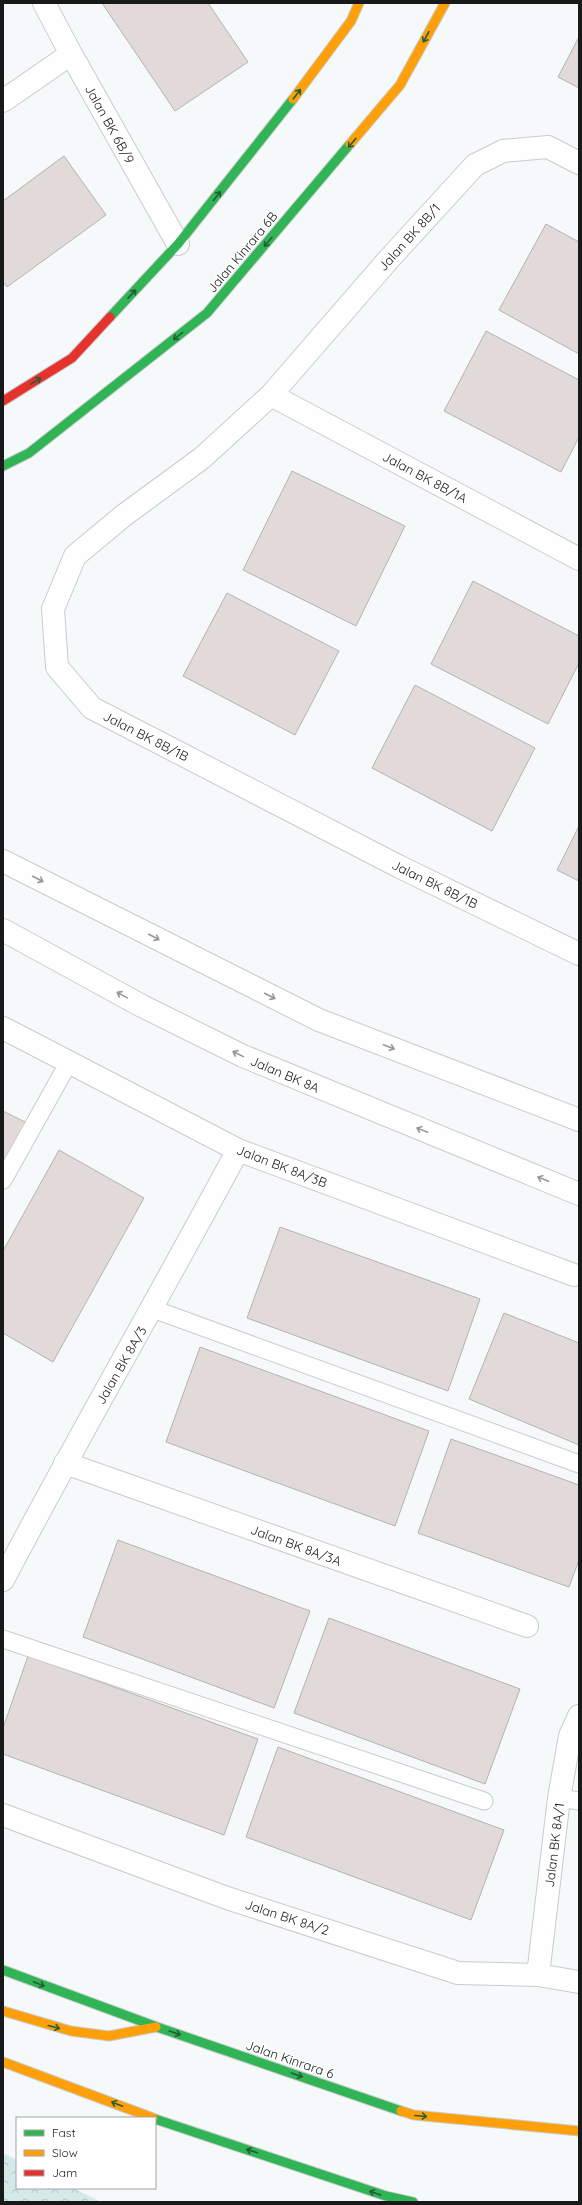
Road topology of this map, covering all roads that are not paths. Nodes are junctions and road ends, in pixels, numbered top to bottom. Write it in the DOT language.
graph roads {
  1 [pos="44,3"];
  2 [pos="359,3"];
  3 [pos="445,3"];
  4 [pos="71,54"];
  5 [pos="3,101"];
  6 [pos="579,163"];
  7 [pos="178,244"];
  8 [pos="271,395"];
  9 [pos="3,401"];
  10 [pos="3,466"];
  11 [pos="579,559"];
  12 [pos="3,861"];
  13 [pos="3,930"];
  14 [pos="579,954"];
  15 [pos="3,1028"];
  16 [pos="69,1062"];
  17 [pos="579,1120"];
  18 [pos="238,1150"];
  19 [pos="3,1180"];
  20 [pos="579,1194"];
  21 [pos="574,1275"];
  22 [pos="153,1309"];
  23 [pos="65,1463"];
  24 [pos="579,1464"];
  25 [pos="3,1580"];
  26 [pos="527,1626"];
  27 [pos="3,1639"];
  28 [pos="579,1716"];
  29 [pos="569,1800"];
  30 [pos="484,1801"];
  31 [pos="3,1815"];
  32 [pos="3,1970"];
  33 [pos="538,1975"];
  34 [pos="579,1982"];
  35 [pos="3,2011"];
  36 [pos="157,2027"];
  37 [pos="3,2062"];
  38 [pos="151,2117"];
  39 [pos="156,2119"];
  40 [pos="579,2131"];
  41 [pos="413,2202"];
  1 -- 4 [label="street, Jalan BK 6B/9"];
  7 -- 2 [label="main road, one-way"];
  3 -- 10 [label="main road, Jalan Kinrara 6B, one-way"];
  4 -- 5 [label="street"];
  4 -- 7 [label="street, Jalan BK 6B/9"];
  6 -- 8 [label="street, Jalan BK 8B/1"];
  9 -- 7 [label="main road, one-way"];
  8 -- 11 [label="street, Jalan BK 8B/1A"];
  8 -- 14 [label="street, Jalan BK 8B/1B"];
  12 -- 17 [label="street, one-way"];
  20 -- 13 [label="street, Jalan BK 8A, one-way"];
  15 -- 16 [label="street, Jalan BK 8A/3B"];
  16 -- 18 [label="street, Jalan BK 8A/3B"];
  16 -- 19 [label="lane"];
  18 -- 21 [label="street, Jalan BK 8A/3B"];
  18 -- 22 [label="street, Jalan BK 8A/3"];
  22 -- 23 [label="street, Jalan BK 8A/3"];
  22 -- 24 [label="lane"];
  23 -- 25 [label="street, Jalan BK 8A/3"];
  23 -- 26 [label="street, Jalan BK 8A/3A"];
  27 -- 30 [label="lane"];
  28 -- 29 [label="street, Jalan BK 8A/1"];
  29 -- 33 [label="street, Jalan BK 8A/1"];
  31 -- 33 [label="street, Jalan BK 8A/2"];
  32 -- 36 [label="main road, Jalan Kinrara 6, one-way"];
  33 -- 34 [label="street, Jalan BK 8A/2"];
  35 -- 36 [label="main road, one-way"];
  36 -- 40 [label="main road, Jalan Kinrara 6, one-way"];
  38 -- 37 [label="main road, one-way"];
  41 -- 39 [label="main road, one-way"];
}
